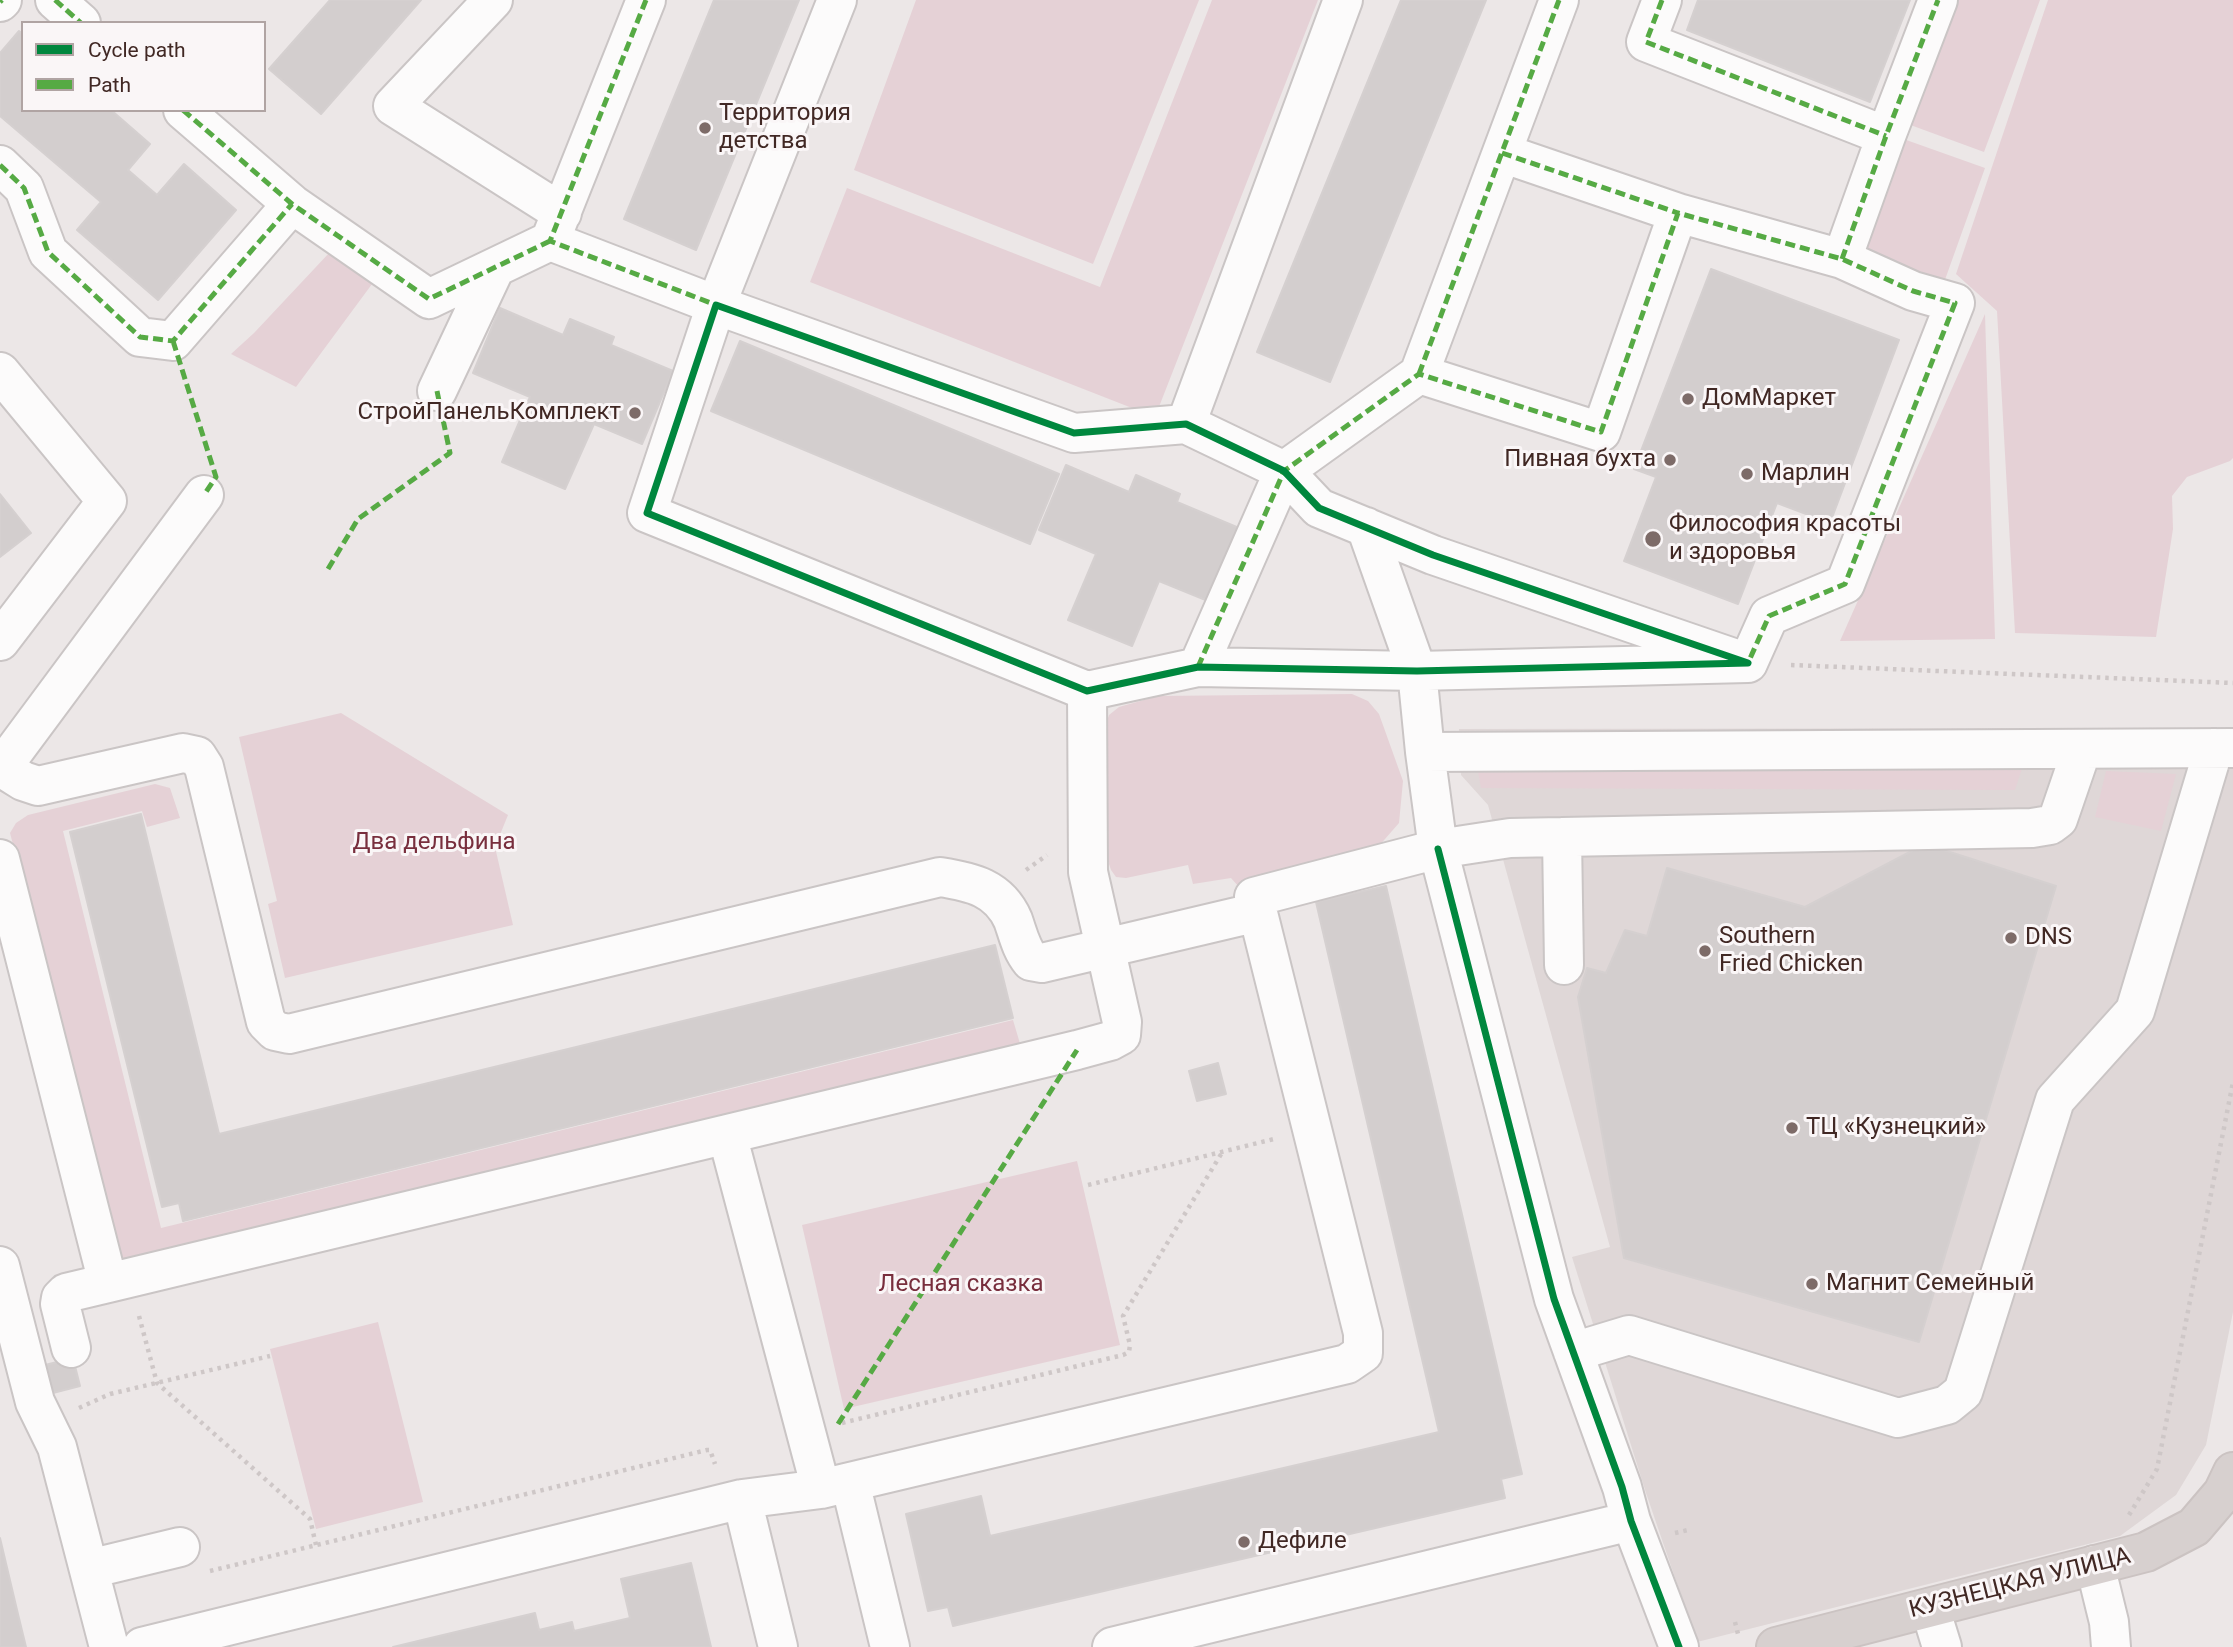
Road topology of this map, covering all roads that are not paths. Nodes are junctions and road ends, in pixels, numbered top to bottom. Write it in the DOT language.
graph roads {
  1 [pos="55,0"];
  2 [pos="494,0"];
  3 [pos="646,0"];
  4 [pos="837,0"];
  5 [pos="1343,0"];
  6 [pos="1559,0"];
  7 [pos="1662,0"];
  8 [pos="1938,0"];
  9 [pos="79,21"];
  10 [pos="185,112"];
  11 [pos="1885,136"];
  12 [pos="1502,153"];
  13 [pos="0,165"];
  14 [pos="292,204"];
  15 [pos="1678,213"];
  16 [pos="556,227"];
  17 [pos="1842,259"];
  18 [pos="495,268"];
  19 [pos="716,305"];
  20 [pos="0,372"];
  21 [pos="1419,374"];
  22 [pos="437,391"];
  23 [pos="1185,424"];
  24 [pos="1284,471"];
  25 [pos="204,495"];
  26 [pos="1366,527"];
  27 [pos="0,641"];
  28 [pos="1748,663"];
  29 [pos="1198,667"];
  30 [pos="1417,671"];
  31 [pos="1087,691"];
  32 [pos="2223,748"];
  33 [pos="2082,749"];
  34 [pos="1425,752"];
  35 [pos="1,769"];
  36 [pos="1562,837"];
  37 [pos="1438,849"];
  38 [pos="0,859"];
  39 [pos="1258,912"];
  40 [pos="1105,948"];
  41 [pos="1564,965"];
  42 [pos="727,1134"];
  43 [pos="0,1266"];
  44 [pos="119,1281"];
  45 [pos="71,1349"];
  46 [pos="1573,1352"];
  47 [pos="2233,1472"];
  48 [pos="835,1486"];
  49 [pos="733,1501"];
  50 [pos="1631,1521"];
  51 [pos="190,1560"];
  52 [pos="2095,1565"];
  53 [pos="89,1569"];
  54 [pos="1930,1608"];
  55 [pos="109,1647"];
  56 [pos="142,1647"];
  57 [pos="778,1647"];
  58 [pos="890,1647"];
  59 [pos="1112,1647"];
  60 [pos="1679,1647"];
  61 [pos="1776,1647"];
  62 [pos="1942,1647"];
  63 [pos="2111,1647"];
  1 -- 9 [label="street"];
  2 -- 16 [label="street"];
  3 -- 16 [label="street"];
  4 -- 19 [label="street"];
  5 -- 23 [label="street"];
  6 -- 12 [label="street"];
  7 -- 11 [label="street"];
  8 -- 11 [label="street"];
  10 -- 14 [label="street"];
  11 -- 17 [label="street"];
  12 -- 15 [label="street"];
  12 -- 21 [label="street"];
  13 -- 14 [label="street"];
  14 -- 18 [label="street"];
  15 -- 17 [label="street"];
  15 -- 21 [label="street"];
  16 -- 18 [label="street"];
  16 -- 19 [label="street"];
  17 -- 28 [label="street"];
  18 -- 22 [label="street"];
  19 -- 23 [label="street"];
  19 -- 31 [label="street"];
  20 -- 27 [label="street"];
  21 -- 24 [label="street"];
  23 -- 24 [label="street"];
  24 -- 26 [label="street"];
  24 -- 29 [label="street"];
  25 -- 35 [label="street"];
  26 -- 28 [label="street"];
  26 -- 30 [label="street"];
  28 -- 30 [label="street"];
  29 -- 30 [label="street"];
  29 -- 31 [label="street"];
  30 -- 34 [label="street"];
  31 -- 40 [label="street"];
  32 -- 33 [label="street"];
  32 -- 46 [label="street"];
  33 -- 34 [label="street"];
  33 -- 36 [label="street"];
  34 -- 37 [label="street"];
  35 -- 40 [label="street"];
  36 -- 37 [label="street"];
  36 -- 41 [label="street"];
  37 -- 39 [label="street"];
  37 -- 46 [label="street"];
  38 -- 44 [label="street"];
  39 -- 40 [label="street"];
  39 -- 48 [label="street"];
  40 -- 42 [label="street"];
  42 -- 44 [label="street"];
  42 -- 48 [label="street"];
  43 -- 53 [label="street"];
  44 -- 45 [label="street"];
  46 -- 50 [label="street"];
  47 -- 52 [label="main road, КУЗНЕЦКАЯ УЛИЦА"];
  48 -- 49 [label="street"];
  48 -- 58 [label="street"];
  49 -- 56 [label="street"];
  49 -- 57 [label="street"];
  50 -- 59 [label="street"];
  50 -- 60 [label="street"];
  51 -- 53 [label="street"];
  52 -- 54 [label="main road, КУЗНЕЦКАЯ УЛИЦА"];
  52 -- 63 [label="street"];
  53 -- 55 [label="street"];
  54 -- 61 [label="main road, КУЗНЕЦКАЯ УЛИЦА"];
  54 -- 62 [label="street"];
}
